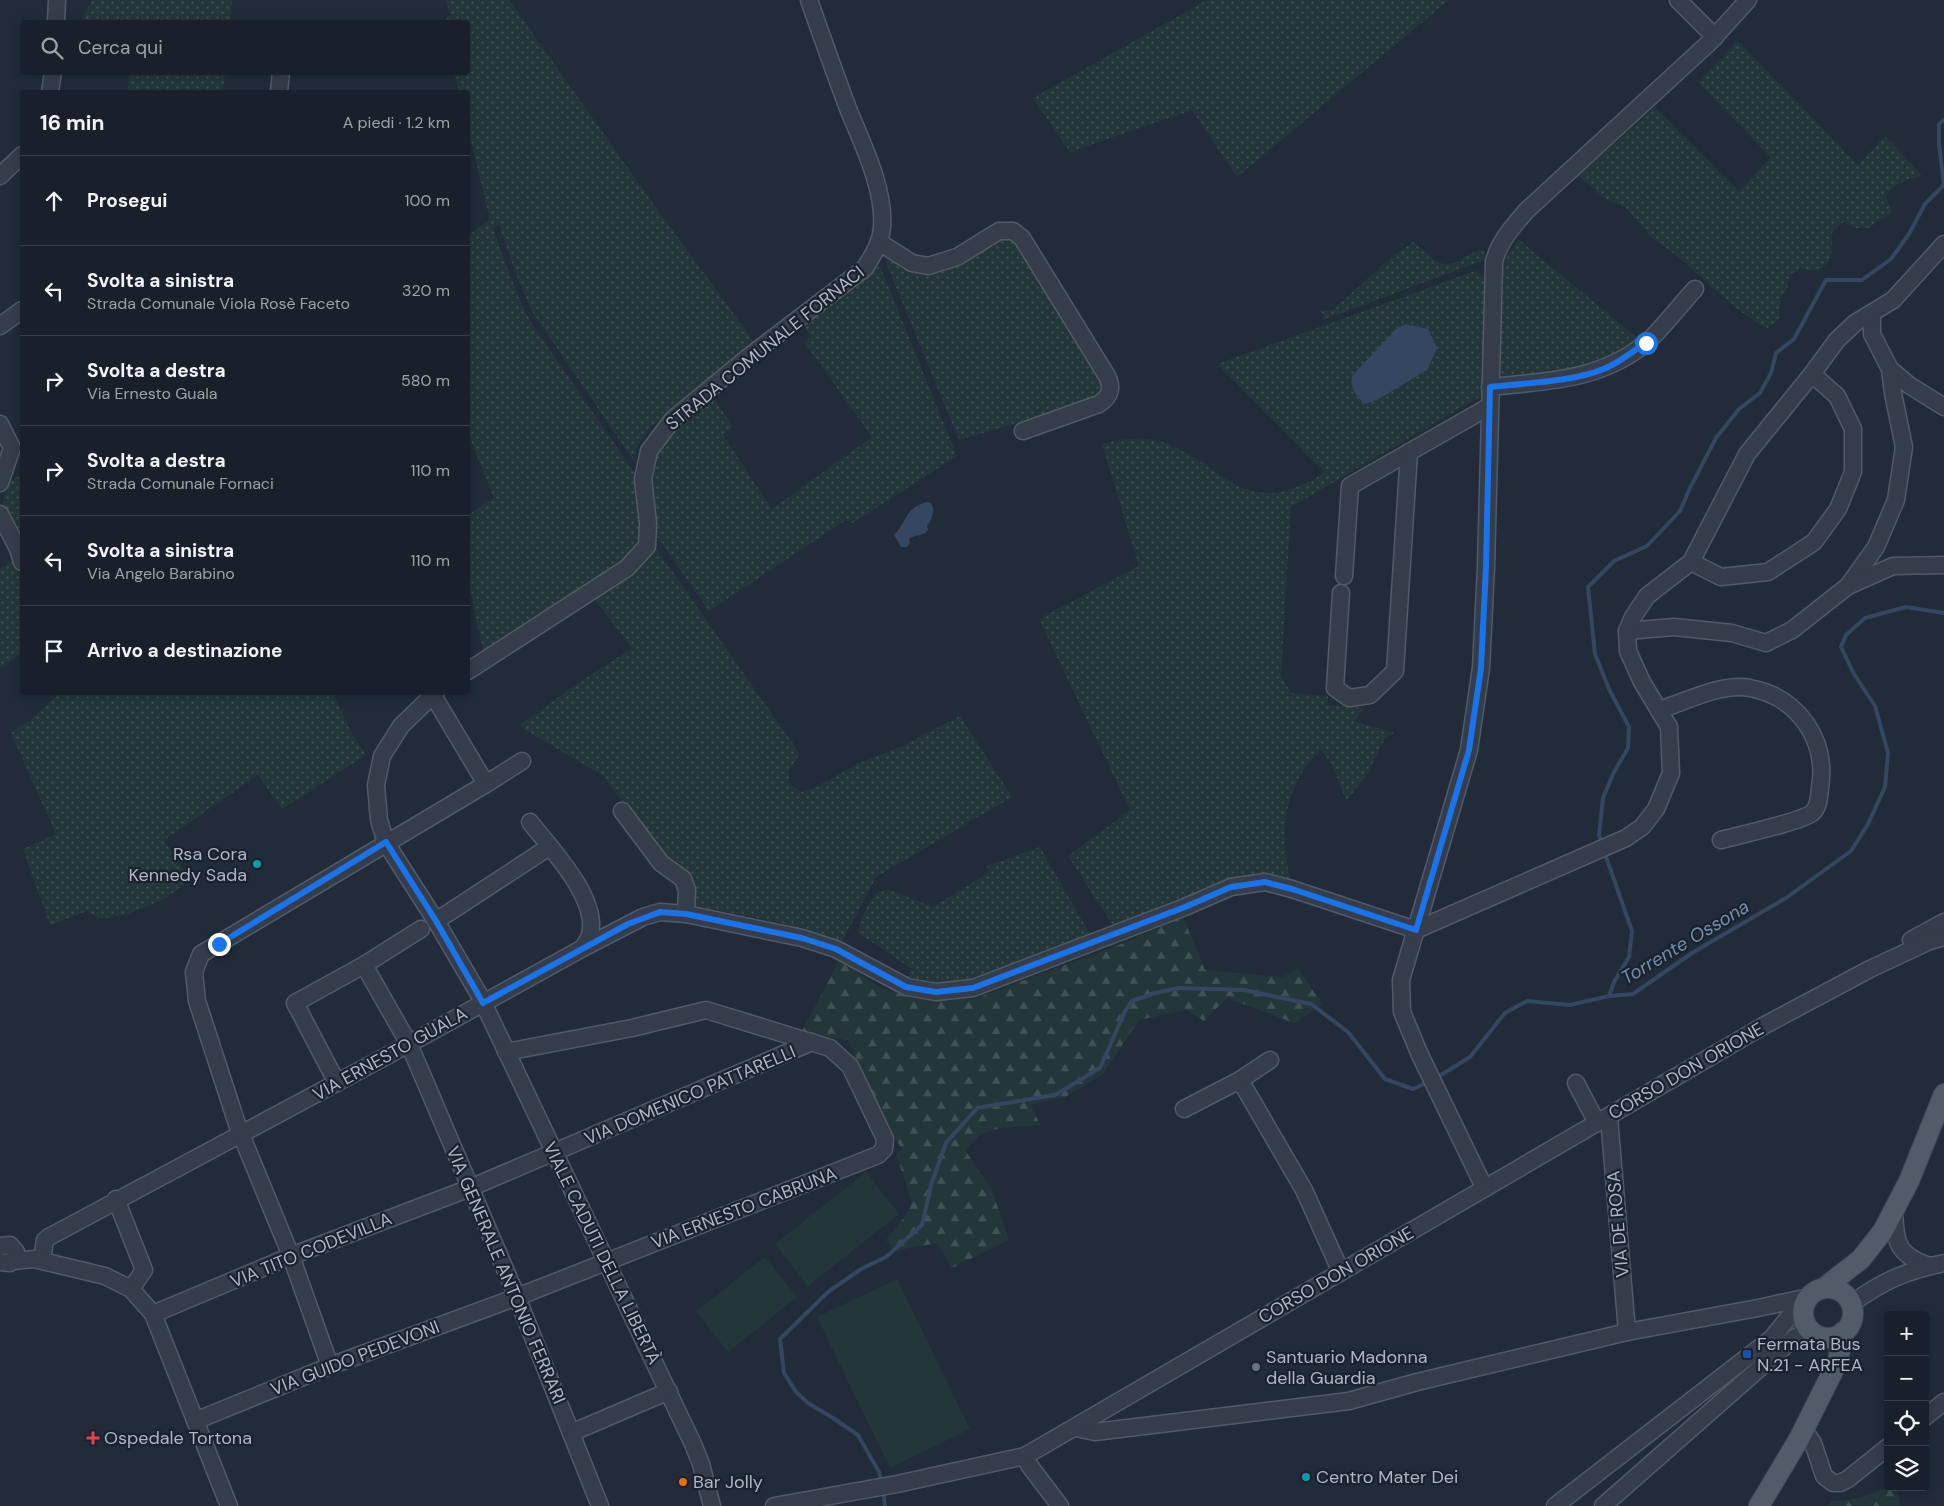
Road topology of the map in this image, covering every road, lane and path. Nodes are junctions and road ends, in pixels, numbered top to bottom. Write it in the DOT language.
graph roads {
  1 [pos="57,0"];
  2 [pos="809,0"];
  3 [pos="1678,0"];
  4 [pos="1748,0"];
  5 [pos="56,20"];
  6 [pos="1716,36"];
  7 [pos="53,75"];
  8 [pos="281,75"];
  9 [pos="50,90"];
  10 [pos="279,90"];
  11 [pos="20,157"];
  12 [pos="0,176"];
  13 [pos="879,242"];
  14 [pos="1944,244"];
  15 [pos="1695,289"];
  16 [pos="20,311"];
  17 [pos="1872,314"];
  18 [pos="0,326"];
  19 [pos="1890,369"];
  20 [pos="1812,374"];
  21 [pos="1490,387"];
  22 [pos="1490,406"];
  23 [pos="1944,407"];
  24 [pos="0,424"];
  25 [pos="1023,430"];
  26 [pos="1409,452"];
  27 [pos="0,483"];
  28 [pos="0,514"];
  29 [pos="20,556"];
  30 [pos="1691,562"];
  31 [pos="1944,565"];
  32 [pos="1344,576"];
  33 [pos="1848,586"];
  34 [pos="1340,593"];
  35 [pos="1627,631"];
  36 [pos="470,670"];
  37 [pos="431,695"];
  38 [pos="434,695"];
  39 [pos="1659,710"];
  40 [pos="522,760"];
  41 [pos="486,784"];
  42 [pos="622,811"];
  43 [pos="530,822"];
  44 [pos="1721,840"];
  45 [pos="386,842"];
  46 [pos="549,847"];
  47 [pos="686,914"];
  48 [pos="436,921"];
  49 [pos="1944,922"];
  50 [pos="421,929"];
  51 [pos="1416,930"];
  52 [pos="1944,937"];
  53 [pos="583,948"];
  54 [pos="364,964"];
  55 [pos="1870,969"];
  56 [pos="483,1003"];
  57 [pos="812,1042"];
  58 [pos="409,1044"];
  59 [pos="506,1052"];
  60 [pos="1270,1060"];
  61 [pos="850,1066"];
  62 [pos="1240,1080"];
  63 [pos="337,1082"];
  64 [pos="1576,1082"];
  65 [pos="1944,1094"];
  66 [pos="1184,1109"];
  67 [pos="1603,1120"];
  68 [pos="241,1135"];
  69 [pos="554,1152"];
  70 [pos="470,1188"];
  71 [pos="1484,1188"];
  72 [pos="116,1199"];
  73 [pos="1894,1212"];
  74 [pos="5,1253"];
  75 [pos="291,1256"];
  76 [pos="1861,1259"];
  77 [pos="38,1260"];
  78 [pos="605,1262"];
  79 [pos="1937,1265"];
  80 [pos="1341,1272"];
  81 [pos="135,1293"];
  82 [pos="517,1297"];
  83 [pos="1849,1301"];
  84 [pos="1806,1302"];
  85 [pos="1768,1306"];
  86 [pos="153,1314"];
  87 [pos="1627,1332"];
  88 [pos="1843,1332"];
  89 [pos="1816,1334"];
  90 [pos="330,1366"];
  91 [pos="1824,1387"];
  92 [pos="669,1391"];
  93 [pos="1944,1402"];
  94 [pos="1929,1414"];
  95 [pos="195,1420"];
  96 [pos="1076,1428"];
  97 [pos="1804,1430"];
  98 [pos="571,1433"];
  99 [pos="1884,1450"];
  100 [pos="1025,1456"];
  101 [pos="840,1500"];
  102 [pos="229,1506"];
  103 [pos="600,1506"];
  104 [pos="712,1506"];
  105 [pos="774,1506"];
  106 [pos="1060,1506"];
  107 [pos="1555,1506"];
  108 [pos="1603,1506"];
  109 [pos="1759,1506"];
  1 -- 5 [label="street"];
  2 -- 13 [label="street, STRADA COMUNALE FORNACI"];
  3 -- 6 [label="street"];
  4 -- 6 [label="street"];
  6 -- 21 [label="street"];
  7 -- 9 [label="street"];
  8 -- 10 [label="street"];
  11 -- 12 [label="street"];
  13 -- 25 [label="street"];
  13 -- 36 [label="street, STRADA COMUNALE FORNACI"];
  14 -- 17 [label="street"];
  15 -- 21 [label="street"];
  16 -- 18 [label="street"];
  17 -- 19 [label="street"];
  17 -- 20 [label="street"];
  19 -- 23 [label="street"];
  19 -- 33 [label="street"];
  20 -- 30 [label="street"];
  20 -- 30 [label="street"];
  21 -- 22 [label="street"];
  22 -- 26 [label="street"];
  22 -- 51 [label="street"];
  24 -- 27 [label="street"];
  26 -- 32 [label="street"];
  26 -- 34 [label="street"];
  28 -- 29 [label="street"];
  30 -- 35 [label="street"];
  31 -- 33 [label="street"];
  33 -- 35 [label="street"];
  35 -- 39 [label="street"];
  37 -- 45 [label="street"];
  38 -- 41 [label="street"];
  39 -- 44 [label="street"];
  39 -- 51 [label="street"];
  40 -- 41 [label="street"];
  41 -- 45 [label="street"];
  42 -- 47 [label="street"];
  43 -- 46 [label="street"];
  45 -- 48 [label="street"];
  45 -- 68 [label="street"];
  46 -- 48 [label="street"];
  46 -- 53 [label="street"];
  47 -- 51 [label="street, VIA ERNESTO GUALA"];
  47 -- 53 [label="street, VIA ERNESTO GUALA"];
  48 -- 56 [label="street"];
  49 -- 55 [label="street, CORSO DON ORIONE"];
  50 -- 54 [label="street"];
  51 -- 71 [label="street"];
  52 -- 55 [label="street, CORSO DON ORIONE"];
  53 -- 56 [label="street, VIA ERNESTO GUALA"];
  54 -- 58 [label="street, VIA GENERALE ANTONIO FERRARI"];
  54 -- 63 [label="street"];
  55 -- 67 [label="street, CORSO DON ORIONE"];
  56 -- 58 [label="street, VIA ERNESTO GUALA"];
  56 -- 59 [label="street, VIALE CADUTI DELLA LIBERTÀ"];
  57 -- 59 [label="street"];
  57 -- 61 [label="street, VIA DOMENICO PATTARELLI"];
  57 -- 69 [label="street, VIA DOMENICO PATTARELLI"];
  58 -- 63 [label="street, VIA ERNESTO GUALA"];
  58 -- 70 [label="street, VIA GENERALE ANTONIO FERRARI"];
  59 -- 69 [label="street, VIALE CADUTI DELLA LIBERTÀ"];
  60 -- 62 [label="street"];
  61 -- 78 [label="street, VIA ERNESTO CABRUNA"];
  62 -- 66 [label="street"];
  62 -- 80 [label="street"];
  63 -- 68 [label="street, VIA ERNESTO GUALA"];
  64 -- 67 [label="street"];
  65 -- 73 [label="main road"];
  67 -- 71 [label="street, CORSO DON ORIONE"];
  67 -- 87 [label="street, VIA DE ROSA"];
  68 -- 72 [label="street, VIA ERNESTO GUALA"];
  68 -- 75 [label="street"];
  69 -- 70 [label="street, VIA DOMENICO PATTARELLI"];
  69 -- 78 [label="street, VIALE CADUTI DELLA LIBERTÀ"];
  70 -- 75 [label="street, VIA TITO CODEVILLA"];
  70 -- 82 [label="street, VIA GENERALE ANTONIO FERRARI"];
  71 -- 80 [label="street, CORSO DON ORIONE"];
  72 -- 77 [label="street, VIA ERNESTO GUALA"];
  72 -- 81 [label="street"];
  73 -- 76 [label="main road"];
  73 -- 79 [label="street"];
  74 -- 77 [label="street"];
  75 -- 86 [label="street, VIA TITO CODEVILLA"];
  75 -- 90 [label="street"];
  76 -- 83 [label="main road"];
  76 -- 84 [label="main road"];
  77 -- 81 [label="street"];
  78 -- 82 [label="street, VIA ERNESTO CABRUNA"];
  78 -- 92 [label="street, VIALE CADUTI DELLA LIBERTÀ"];
  79 -- 83 [label="street"];
  80 -- 96 [label="street, CORSO DON ORIONE"];
  81 -- 86 [label="street"];
  82 -- 90 [label="street, VIA GUIDO PEDEVONI"];
  82 -- 98 [label="street, VIA GENERALE ANTONIO FERRARI"];
  83 -- 84 [label="main road"];
  83 -- 88 [label="main road"];
  84 -- 85 [label="street"];
  84 -- 85 [label="street"];
  84 -- 89 [label="main road"];
  84 -- 107 [label="street"];
  85 -- 87 [label="street"];
  86 -- 95 [label="street"];
  87 -- 96 [label="street"];
  88 -- 89 [label="main road"];
  88 -- 91 [label="main road"];
  89 -- 91 [label="main road"];
  89 -- 108 [label="street"];
  90 -- 95 [label="street, VIA GUIDO PEDEVONI"];
  91 -- 97 [label="main road"];
  92 -- 98 [label="street"];
  92 -- 104 [label="street, VIALE CADUTI DELLA LIBERTÀ"];
  93 -- 94 [label="street"];
  95 -- 102 [label="street"];
  96 -- 100 [label="street, CORSO DON ORIONE"];
  97 -- 99 [label="street"];
  97 -- 109 [label="main road"];
  98 -- 103 [label="street, VIA GENERALE ANTONIO FERRARI"];
  100 -- 101 [label="street, CORSO DON ORIONE"];
  100 -- 106 [label="street"];
  101 -- 105 [label="street, CORSO DON ORIONE"];
}
